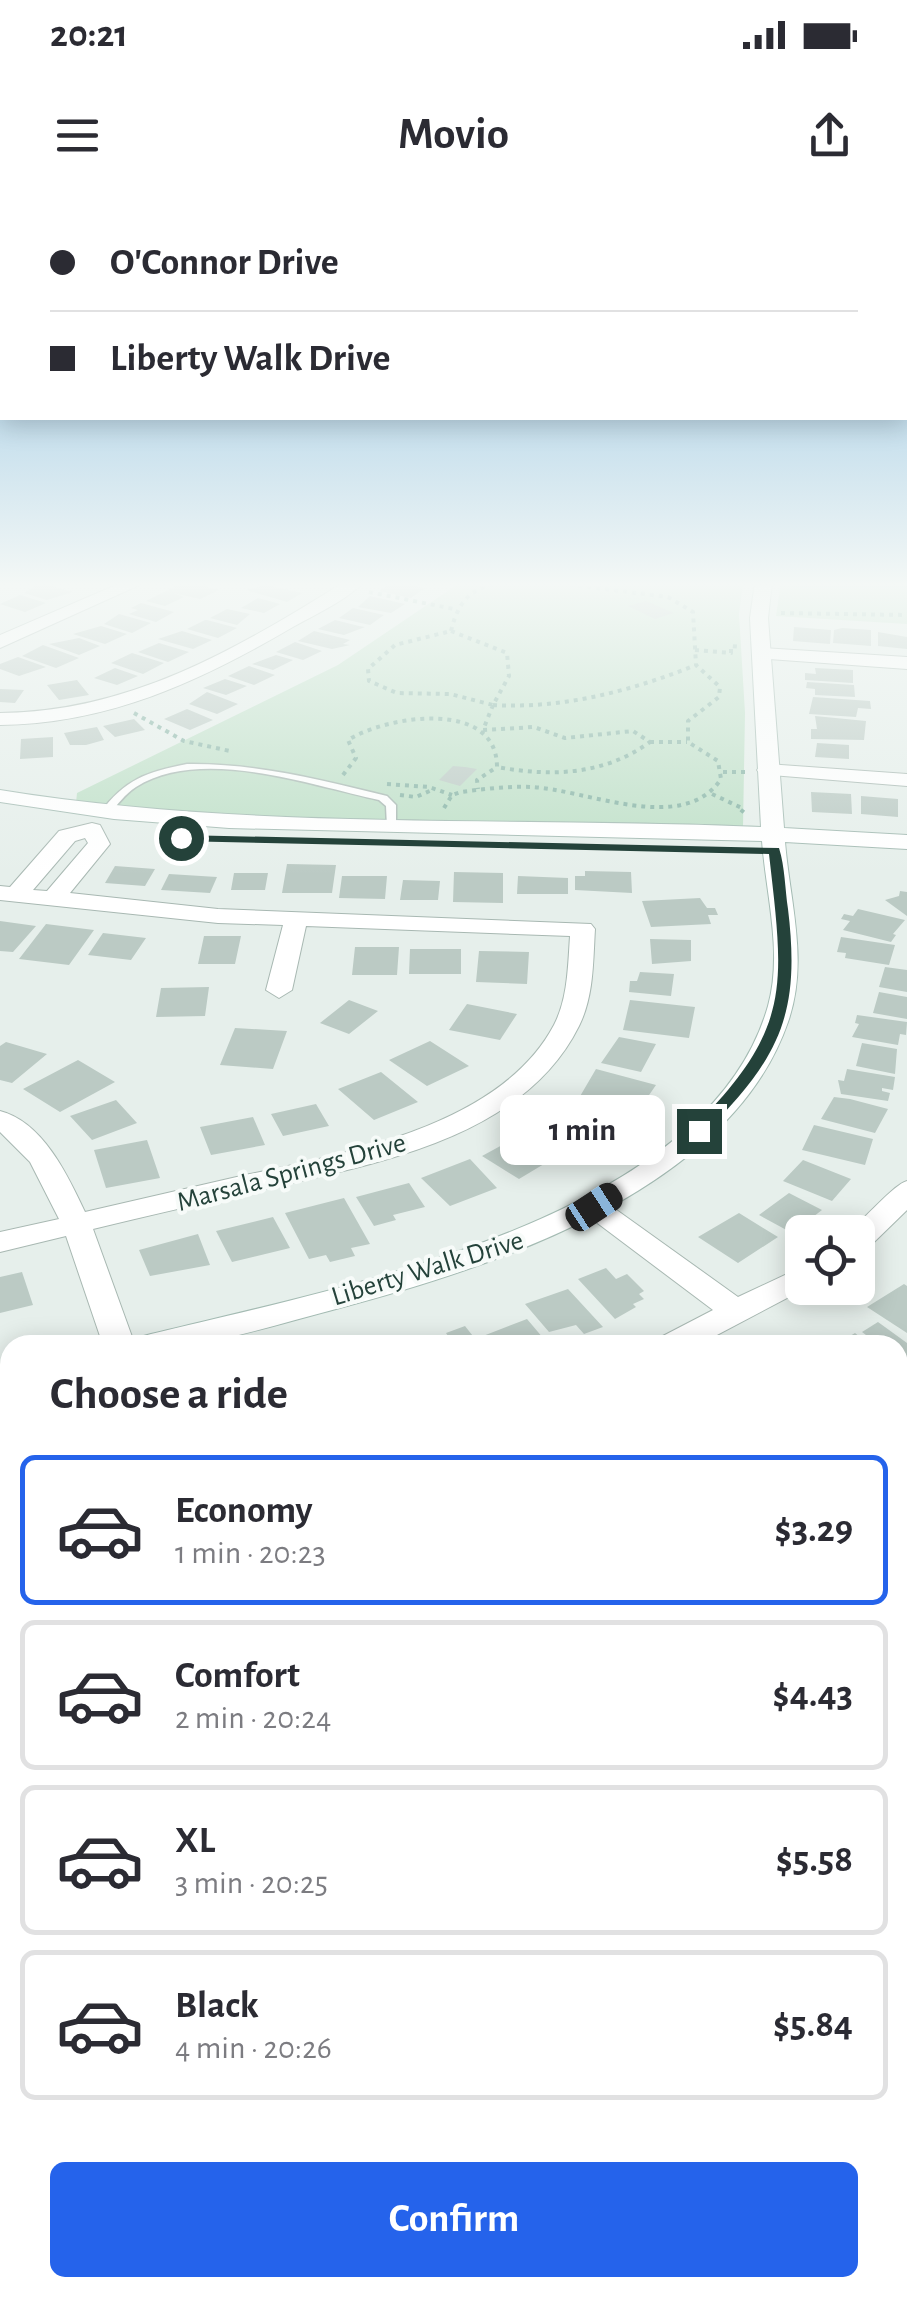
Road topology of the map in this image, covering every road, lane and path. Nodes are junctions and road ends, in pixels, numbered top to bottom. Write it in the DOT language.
graph roads {
  1 [pos="171,680"];
  2 [pos="369,680"];
  3 [pos="508,680"];
  4 [pos="661,680"];
  5 [pos="712,680"];
  6 [pos="761,680"];
  7 [pos="492,706"];
  8 [pos="0,719"];
  9 [pos="483,730"];
  10 [pos="650,742"];
  11 [pos="688,742"];
  12 [pos="498,767"];
  13 [pos="758,771"];
  14 [pos="723,772"];
  15 [pos="907,780"];
  16 [pos="330,787"];
  17 [pos="434,789"];
  18 [pos="479,790"];
  19 [pos="710,794"];
  20 [pos="0,796"];
  21 [pos="383,798"];
  22 [pos="684,805"];
  23 [pos="441,810"];
  24 [pos="0,816"];
  25 [pos="694,816"];
  26 [pos="736,819"];
  27 [pos="98,821"];
  28 [pos="390,825"];
  29 [pos="774,842"];
  30 [pos="907,842"];
  31 [pos="907,859"];
  32 [pos="8,894"];
  33 [pos="52,900"];
  34 [pos="296,919"];
  35 [pos="279,990"];
  36 [pos="0,1119"];
  37 [pos="907,1190"];
  38 [pos="594,1207"];
  39 [pos="74,1224"];
  40 [pos="875,1226"];
  41 [pos="0,1242"];
  42 [pos="785,1286"];
  43 [pos="737,1312"];
  44 [pos="114,1335"];
  45 [pos="188,1335"];
  46 [pos="692,1335"];
  1 -- 8 [label="street"];
  2 -- 7 [label="path"];
  3 -- 7 [label="path"];
  4 -- 7 [label="path"];
  5 -- 11 [label="path"];
  6 -- 13 [label="street, Liberty Walk Drive"];
  7 -- 9 [label="path"];
  9 -- 10 [label="path"];
  9 -- 12 [label="path"];
  9 -- 16 [label="path"];
  10 -- 11 [label="path"];
  10 -- 12 [label="path"];
  11 -- 14 [label="path"];
  12 -- 18 [label="path"];
  13 -- 14 [label="path"];
  13 -- 15 [label="street"];
  13 -- 29 [label="street, Liberty Walk Drive"];
  14 -- 19 [label="path"];
  16 -- 21 [label="lane"];
  16 -- 27 [label="lane"];
  17 -- 21 [label="path"];
  18 -- 22 [label="path"];
  18 -- 23 [label="path"];
  19 -- 22 [label="path"];
  19 -- 26 [label="path"];
  20 -- 27 [label="street"];
  21 -- 28 [label="lane"];
  22 -- 25 [label="path"];
  24 -- 27 [label="street"];
  27 -- 28 [label="street"];
  27 -- 29 [label="street"];
  27 -- 32 [label="street"];
  27 -- 33 [label="street"];
  28 -- 29 [label="street"];
  29 -- 30 [label="street"];
  29 -- 31 [label="street"];
  29 -- 38 [label="street, Liberty Walk Drive"];
  32 -- 33 [label="street"];
  33 -- 34 [label="street"];
  34 -- 35 [label="street"];
  34 -- 39 [label="street, Marsala Springs Drive"];
  36 -- 39 [label="street"];
  37 -- 40 [label="street"];
  38 -- 43 [label="street"];
  38 -- 45 [label="street, Liberty Walk Drive"];
  39 -- 41 [label="street, Marsala Springs Drive"];
  39 -- 44 [label="street"];
  42 -- 43 [label="street"];
  43 -- 46 [label="street"];
}
